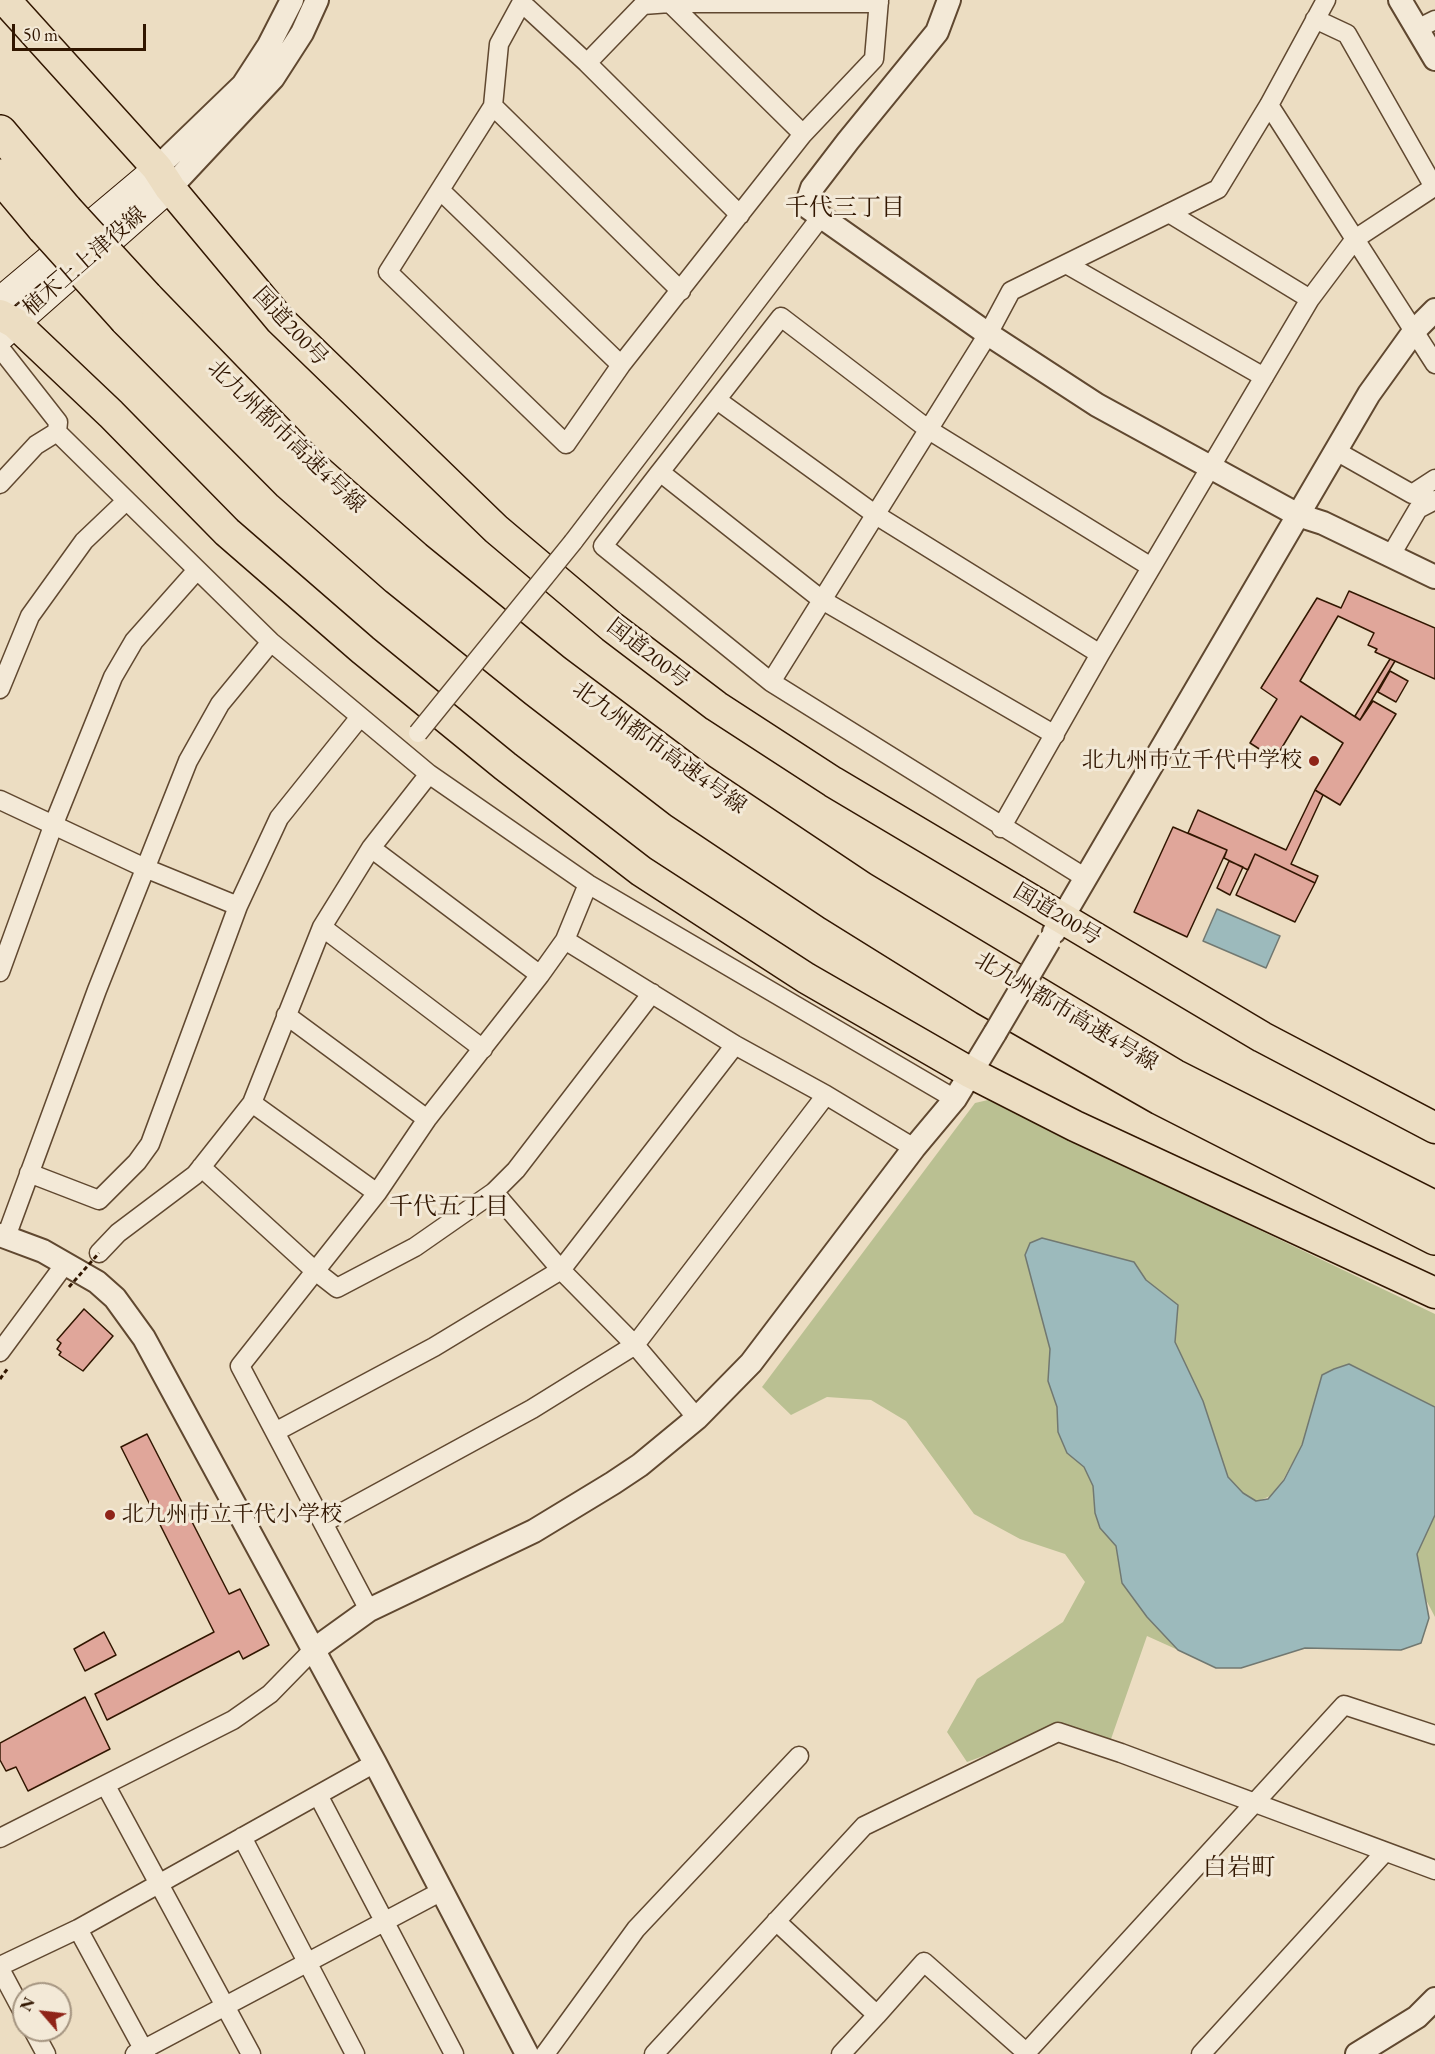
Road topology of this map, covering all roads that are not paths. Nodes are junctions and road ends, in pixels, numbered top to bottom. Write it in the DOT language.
graph roads {
  1 [pos="5,0"];
  2 [pos="292,0"];
  3 [pos="317,0"];
  4 [pos="949,0"];
  5 [pos="1326,0"];
  6 [pos="1400,0"];
  7 [pos="879,1"];
  8 [pos="523,2"];
  9 [pos="670,3"];
  10 [pos="1315,19"];
  11 [pos="1427,24"];
  12 [pos="1435,59"];
  13 [pos="587,63"];
  14 [pos="1269,105"];
  15 [pos="493,106"];
  16 [pos="0,132"];
  17 [pos="803,134"];
  18 [pos="0,176"];
  19 [pos="164,178"];
  20 [pos="440,190"];
  21 [pos="1169,213"];
  22 [pos="740,215"];
  23 [pos="820,218"];
  24 [pos="55,219"];
  25 [pos="1355,238"];
  26 [pos="1066,264"];
  27 [pos="681,291"];
  28 [pos="1310,299"];
  29 [pos="136,308"];
  30 [pos="1435,309"];
  31 [pos="3,325"];
  32 [pos="1415,330"];
  33 [pos="988,334"];
  34 [pos="1435,364"];
  35 [pos="621,365"];
  36 [pos="1264,377"];
  37 [pos="717,400"];
  38 [pos="929,430"];
  39 [pos="57,432"];
  40 [pos="1336,451"];
  41 [pos="1211,468"];
  42 [pos="660,472"];
  43 [pos="1435,479"];
  44 [pos="0,484"];
  45 [pos="1435,500"];
  46 [pos="126,501"];
  47 [pos="876,515"];
  48 [pos="1298,515"];
  49 [pos="1391,555"];
  50 [pos="1151,567"];
  51 [pos="197,570"];
  52 [pos="1435,577"];
  53 [pos="822,600"];
  54 [pos="271,642"];
  55 [pos="1100,654"];
  56 [pos="771,682"];
  57 [pos="0,689"];
  58 [pos="360,717"];
  59 [pos="1055,735"];
  60 [pos="402,752"];
  61 [pos="429,774"];
  62 [pos="0,800"];
  63 [pos="53,826"];
  64 [pos="1001,828"];
  65 [pos="371,848"];
  66 [pos="145,868"];
  67 [pos="1084,877"];
  68 [pos="588,884"];
  69 [pos="238,906"];
  70 [pos="322,927"];
  71 [pos="1056,929"];
  72 [pos="565,940"];
  73 [pos="0,972"];
  74 [pos="540,975"];
  75 [pos="652,993"];
  76 [pos="286,1015"];
  77 [pos="735,1045"];
  78 [pos="483,1049"];
  79 [pos="971,1073"];
  80 [pos="826,1095"];
  81 [pos="955,1098"];
  82 [pos="252,1103"];
  83 [pos="427,1119"];
  84 [pos="1435,1128"];
  85 [pos="914,1148"];
  86 [pos="201,1167"];
  87 [pos="29,1173"];
  88 [pos="494,1192"];
  89 [pos="377,1193"];
  90 [pos="1435,1209"];
  91 [pos="3,1236"];
  92 [pos="1435,1238"];
  93 [pos="99,1253"];
  94 [pos="65,1264"];
  95 [pos="314,1270"];
  96 [pos="561,1270"];
  97 [pos="1435,1293"];
  98 [pos="635,1345"];
  99 [pos="0,1352"];
  100 [pos="697,1418"];
  101 [pos="275,1432"];
  102 [pos="323,1523"];
  103 [pos="369,1610"];
  104 [pos="312,1651"];
  105 [pos="1435,1735"];
  106 [pos="799,1756"];
  107 [pos="375,1763"];
  108 [pos="106,1786"];
  109 [pos="318,1795"];
  110 [pos="1257,1803"];
  111 [pos="242,1837"];
  112 [pos="0,1838"];
  113 [pos="1385,1852"];
  114 [pos="1435,1870"];
  115 [pos="160,1882"];
  116 [pos="442,1891"];
  117 [pos="776,1920"];
  118 [pos="385,1921"];
  119 [pos="78,1929"];
  120 [pos="307,1962"];
  121 [pos="0,1967"];
  122 [pos="12,1990"];
  123 [pos="1435,1999"];
  124 [pos="225,2006"];
  125 [pos="877,2015"];
  126 [pos="141,2052"];
  127 [pos="250,2054"];
  128 [pos="354,2054"];
  129 [pos="454,2054"];
  130 [pos="527,2054"];
  131 [pos="546,2054"];
  132 [pos="654,2054"];
  133 [pos="841,2054"];
  134 [pos="1027,2054"];
  135 [pos="1201,2054"];
  136 [pos="1357,2054"];
  1 -- 19 [label="highway, 国道200号"];
  2 -- 19 [label="street"];
  3 -- 19 [label="street"];
  4 -- 23 [label="street"];
  5 -- 10 [label="street"];
  6 -- 11 [label="street"];
  7 -- 9 [label="street"];
  7 -- 17 [label="street"];
  8 -- 13 [label="street"];
  8 -- 15 [label="street"];
  9 -- 13 [label="street"];
  9 -- 17 [label="street"];
  10 -- 14 [label="street"];
  10 -- 25 [label="street"];
  11 -- 12 [label="street"];
  13 -- 22 [label="street"];
  14 -- 21 [label="street"];
  14 -- 25 [label="street"];
  15 -- 20 [label="street"];
  15 -- 27 [label="street"];
  16 -- 24 [label="highway, 北九州都市高速4号線"];
  17 -- 22 [label="street"];
  18 -- 24 [label="highway, 北九州都市高速4号線"];
  19 -- 31 [label="main road, 植木上上津役線"];
  19 -- 71 [label="highway, 国道200号"];
  20 -- 35 [label="street"];
  20 -- 35 [label="street"];
  21 -- 26 [label="street"];
  21 -- 28 [label="street"];
  22 -- 27 [label="street"];
  23 -- 33 [label="street"];
  23 -- 60 [label="street, bridge"];
  24 -- 29 [label="highway, 北九州都市高速4号線, bridge"];
  25 -- 28 [label="street"];
  25 -- 32 [label="street"];
  26 -- 33 [label="street"];
  26 -- 36 [label="street"];
  27 -- 35 [label="street"];
  28 -- 36 [label="street"];
  29 -- 90 [label="highway, 北九州都市高速4号線"];
  29 -- 92 [label="highway, 北九州都市高速4号線"];
  30 -- 32 [label="street"];
  31 -- 39 [label="street"];
  31 -- 79 [label="highway"];
  32 -- 34 [label="street"];
  32 -- 40 [label="street"];
  33 -- 38 [label="street"];
  33 -- 41 [label="street"];
  36 -- 41 [label="street"];
  37 -- 38 [label="street"];
  37 -- 42 [label="street"];
  37 -- 47 [label="street"];
  38 -- 47 [label="street"];
  38 -- 50 [label="street"];
  39 -- 44 [label="street"];
  39 -- 46 [label="street"];
  40 -- 43 [label="street"];
  40 -- 48 [label="street"];
  41 -- 48 [label="street"];
  41 -- 50 [label="street"];
  42 -- 53 [label="street"];
  42 -- 56 [label="street"];
  45 -- 49 [label="street"];
  46 -- 51 [label="street"];
  46 -- 57 [label="street"];
  47 -- 53 [label="street"];
  47 -- 55 [label="street"];
  48 -- 49 [label="street"];
  48 -- 67 [label="street"];
  49 -- 52 [label="street"];
  50 -- 55 [label="street"];
  51 -- 54 [label="street"];
  51 -- 63 [label="street"];
  53 -- 56 [label="street"];
  53 -- 59 [label="street"];
  54 -- 58 [label="street"];
  54 -- 66 [label="street"];
  55 -- 59 [label="street"];
  56 -- 64 [label="street"];
  58 -- 60 [label="street"];
  58 -- 69 [label="street"];
  59 -- 64 [label="street"];
  60 -- 61 [label="street"];
  61 -- 65 [label="street"];
  61 -- 68 [label="street"];
  62 -- 63 [label="street"];
  63 -- 66 [label="street"];
  63 -- 73 [label="street"];
  64 -- 67 [label="street"];
  65 -- 70 [label="street"];
  65 -- 74 [label="street"];
  66 -- 69 [label="street"];
  66 -- 87 [label="street"];
  67 -- 71 [label="street"];
  68 -- 72 [label="street"];
  68 -- 81 [label="street"];
  69 -- 87 [label="street"];
  70 -- 76 [label="street"];
  70 -- 78 [label="street"];
  71 -- 79 [label="street, bridge"];
  71 -- 84 [label="highway, 国道200号"];
  72 -- 74 [label="street"];
  72 -- 75 [label="street"];
  74 -- 78 [label="street"];
  75 -- 77 [label="street"];
  75 -- 88 [label="street"];
  76 -- 82 [label="street"];
  76 -- 83 [label="street"];
  77 -- 80 [label="street"];
  77 -- 96 [label="street"];
  78 -- 83 [label="street"];
  79 -- 81 [label="street"];
  79 -- 97 [label="highway"];
  80 -- 85 [label="street"];
  80 -- 98 [label="street"];
  81 -- 85 [label="street"];
  82 -- 86 [label="street"];
  82 -- 89 [label="street"];
  83 -- 89 [label="street"];
  85 -- 100 [label="street"];
  86 -- 93 [label="street"];
  86 -- 95 [label="street"];
  87 -- 91 [label="street"];
  88 -- 95 [label="street"];
  88 -- 96 [label="street"];
  89 -- 95 [label="street"];
  91 -- 94 [label="street"];
  94 -- 99 [label="street"];
  94 -- 104 [label="street"];
  95 -- 101 [label="street"];
  96 -- 98 [label="street"];
  96 -- 101 [label="street"];
  98 -- 100 [label="street"];
  98 -- 102 [label="street"];
  100 -- 103 [label="street"];
  101 -- 102 [label="street"];
  102 -- 103 [label="street"];
  103 -- 104 [label="street"];
  104 -- 107 [label="street"];
  104 -- 108 [label="street"];
  105 -- 110 [label="street"];
  106 -- 131 [label="street"];
  107 -- 109 [label="street"];
  107 -- 116 [label="street"];
  108 -- 112 [label="street"];
  108 -- 115 [label="street"];
  109 -- 111 [label="street"];
  109 -- 118 [label="street"];
  110 -- 113 [label="street"];
  110 -- 117 [label="street"];
  110 -- 134 [label="street"];
  111 -- 115 [label="street"];
  111 -- 120 [label="street"];
  113 -- 114 [label="street"];
  113 -- 135 [label="street"];
  115 -- 119 [label="street"];
  115 -- 124 [label="street"];
  116 -- 118 [label="street"];
  116 -- 130 [label="street"];
  117 -- 125 [label="street"];
  117 -- 132 [label="street"];
  118 -- 120 [label="street"];
  118 -- 129 [label="street"];
  119 -- 121 [label="street"];
  119 -- 126 [label="street"];
  120 -- 124 [label="street"];
  120 -- 128 [label="street"];
  121 -- 122 [label="street"];
  123 -- 136 [label="street"];
  124 -- 126 [label="street"];
  124 -- 127 [label="street"];
  125 -- 133 [label="street"];
  125 -- 134 [label="street"];
}
